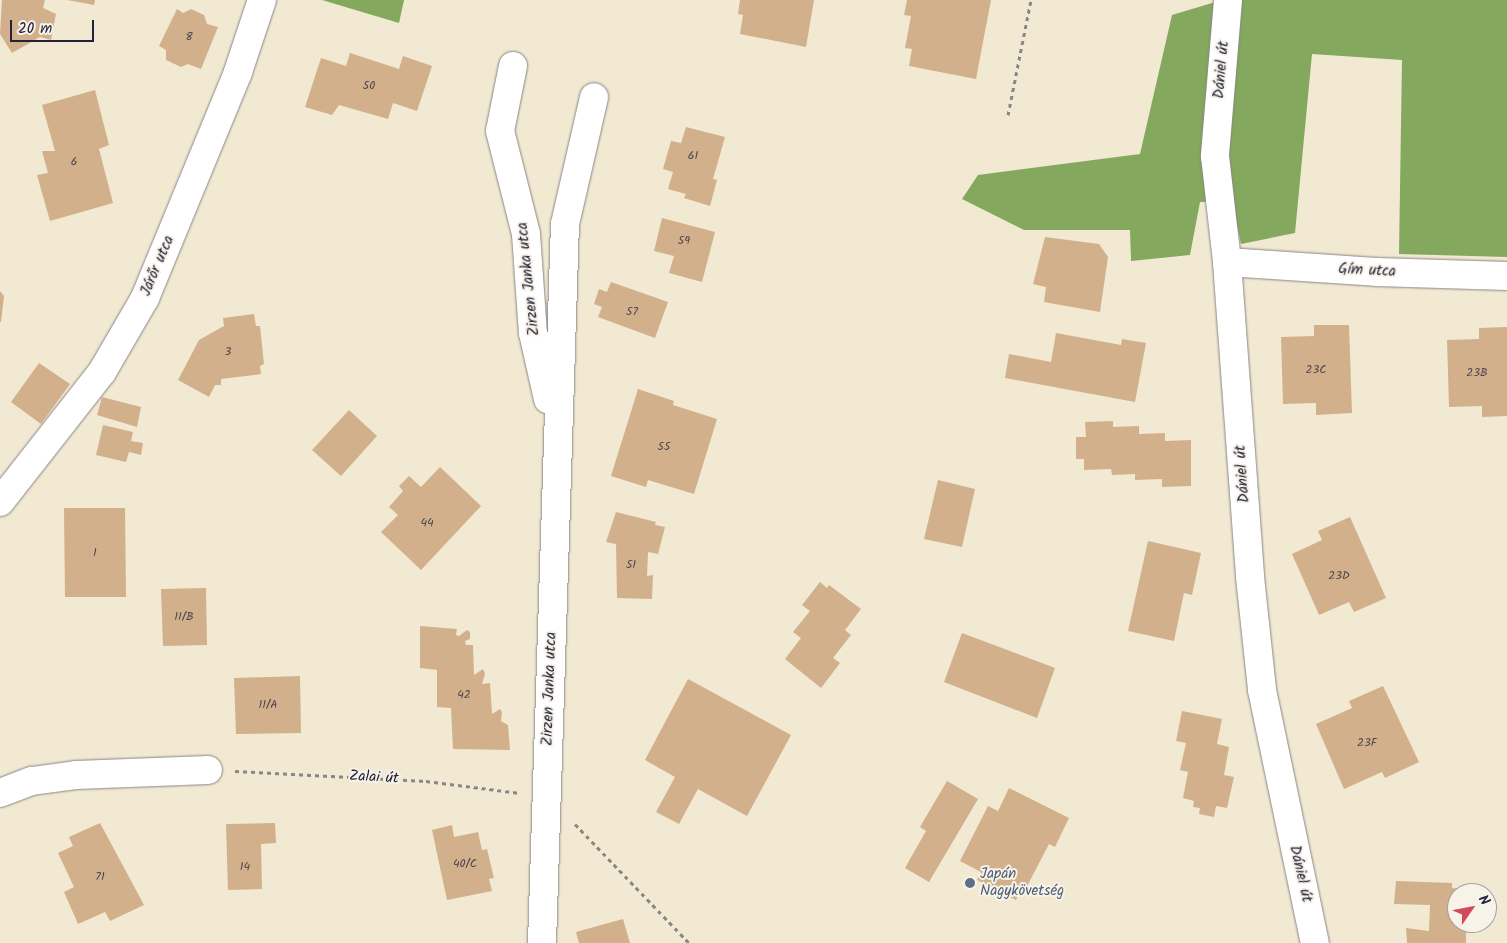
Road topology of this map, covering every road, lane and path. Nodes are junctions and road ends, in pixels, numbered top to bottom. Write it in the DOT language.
graph roads {
  1 [pos="262,0"];
  2 [pos="1031,0"];
  3 [pos="1228,0"];
  4 [pos="512,66"];
  5 [pos="594,97"];
  6 [pos="1008,115"];
  7 [pos="1227,262"];
  8 [pos="1507,276"];
  9 [pos="556,435"];
  10 [pos="0,502"];
  11 [pos="208,770"];
  12 [pos="0,793"];
  13 [pos="547,796"];
  14 [pos="542,943"];
  15 [pos="688,943"];
  16 [pos="1315,943"];
  1 -- 10 [label="street, Járőr utca"];
  2 -- 6 [label="path"];
  3 -- 7 [label="street, Dániel út"];
  4 -- 9 [label="street, Zirzen Janka utca"];
  5 -- 9 [label="street, Zirzen Janka utca"];
  7 -- 8 [label="street, Gím utca"];
  7 -- 16 [label="street, Dániel út"];
  9 -- 13 [label="street, Zirzen Janka utca"];
  11 -- 12 [label="street"];
  11 -- 13 [label="path, Zalai út"];
  13 -- 14 [label="street, Zirzen Janka utca"];
  13 -- 15 [label="path"];
}
